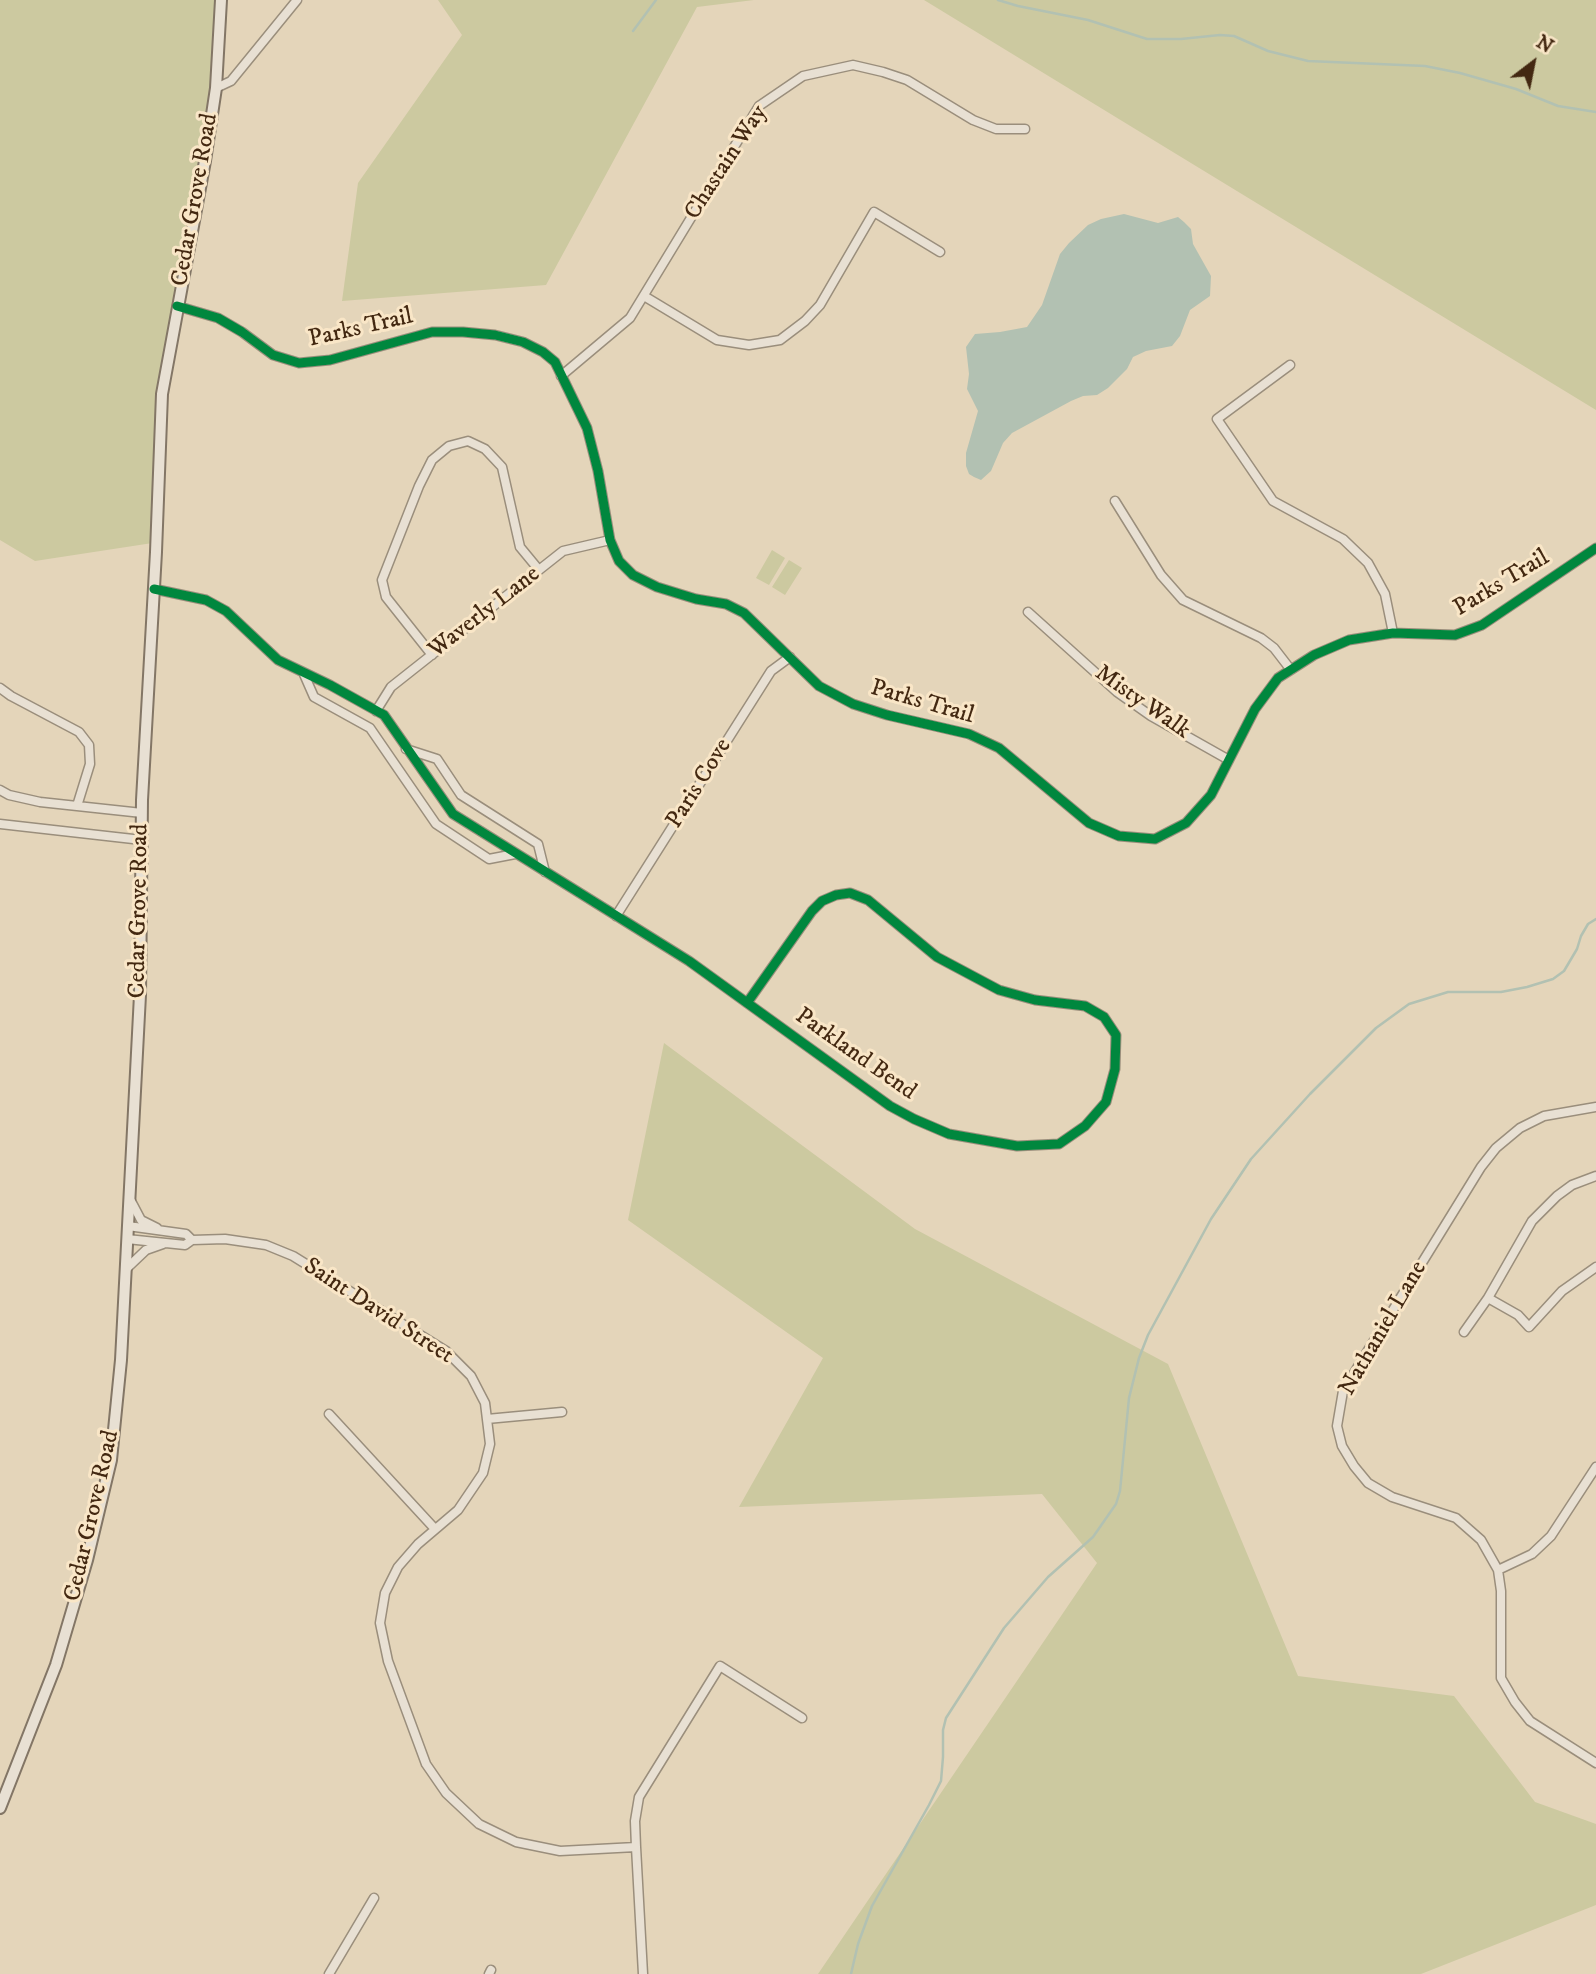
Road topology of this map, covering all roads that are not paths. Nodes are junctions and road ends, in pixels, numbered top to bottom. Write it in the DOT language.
graph roads {
  1 [pos="221,0"];
  2 [pos="297,0"];
  3 [pos="215,88"];
  4 [pos="1025,129"];
  5 [pos="940,252"];
  6 [pos="644,296"];
  7 [pos="177,306"];
  8 [pos="1290,365"];
  9 [pos="561,376"];
  10 [pos="1115,501"];
  11 [pos="610,540"];
  12 [pos="1596,548"];
  13 [pos="539,570"];
  14 [pos="154,589"];
  15 [pos="1028,612"];
  16 [pos="1393,633"];
  17 [pos="432,655"];
  18 [pos="790,657"];
  19 [pos="1291,670"];
  20 [pos="303,672"];
  21 [pos="0,688"];
  22 [pos="376,711"];
  23 [pos="406,749"];
  24 [pos="1229,760"];
  25 [pos="0,790"];
  26 [pos="77,806"];
  27 [pos="142,813"];
  28 [pos="0,824"];
  29 [pos="142,840"];
  30 [pos="515,854"];
  31 [pos="545,872"];
  32 [pos="616,916"];
  33 [pos="747,1003"];
  34 [pos="1596,1107"];
  35 [pos="1596,1176"];
  36 [pos="129,1198"];
  37 [pos="128,1226"];
  38 [pos="166,1232"];
  39 [pos="127,1240"];
  40 [pos="192,1240"];
  41 [pos="165,1243"];
  42 [pos="1596,1267"];
  43 [pos="126,1269"];
  44 [pos="1488,1298"];
  45 [pos="1464,1332"];
  46 [pos="562,1412"];
  47 [pos="329,1414"];
  48 [pos="487,1419"];
  49 [pos="1596,1467"];
  50 [pos="435,1529"];
  51 [pos="1498,1570"];
  52 [pos="802,1718"];
  53 [pos="1596,1763"];
  54 [pos="0,1808"];
  55 [pos="636,1847"];
  56 [pos="374,1898"];
  57 [pos="329,1974"];
  58 [pos="643,1974"];
  1 -- 3 [label="main road, Cedar Grove Road"];
  2 -- 3 [label="street"];
  3 -- 7 [label="main road, Cedar Grove Road"];
  4 -- 6 [label="street, Chastain Way"];
  5 -- 6 [label="street"];
  6 -- 9 [label="street, Chastain Way"];
  7 -- 9 [label="street, Parks Trail"];
  7 -- 14 [label="main road, Cedar Grove Road"];
  8 -- 16 [label="street"];
  9 -- 11 [label="street, Parks Trail"];
  10 -- 19 [label="street"];
  11 -- 13 [label="street, Waverly Lane"];
  11 -- 18 [label="street, Parks Trail"];
  12 -- 16 [label="street, Parks Trail"];
  13 -- 17 [label="street, Waverly Lane"];
  13 -- 17 [label="street"];
  14 -- 20 [label="street, Parkland Bend"];
  14 -- 27 [label="main road, Cedar Grove Road"];
  15 -- 24 [label="street, Misty Walk"];
  16 -- 19 [label="street, Parks Trail"];
  17 -- 22 [label="street, Waverly Lane"];
  18 -- 24 [label="street, Parks Trail"];
  18 -- 32 [label="street, Paris Cove"];
  19 -- 24 [label="street, Parks Trail"];
  20 -- 22 [label="street, Parkland Bend"];
  20 -- 30 [label="street, Parkland Bend"];
  21 -- 26 [label="street"];
  22 -- 23 [label="street, Parkland Bend"];
  23 -- 30 [label="street, Parkland Bend"];
  23 -- 31 [label="street"];
  25 -- 26 [label="street"];
  26 -- 27 [label="street"];
  27 -- 29 [label="main road, Cedar Grove Road"];
  28 -- 29 [label="street"];
  29 -- 36 [label="main road, Cedar Grove Road"];
  30 -- 31 [label="street, Parkland Bend"];
  31 -- 32 [label="street, Parkland Bend"];
  32 -- 33 [label="street, Parkland Bend"];
  33 -- 33 [label="street, Parkland Bend"];
  34 -- 51 [label="street, Nathaniel Lane"];
  35 -- 44 [label="street"];
  36 -- 37 [label="main road, Cedar Grove Road"];
  36 -- 38 [label="street"];
  37 -- 38 [label="street, Saint David Street"];
  37 -- 39 [label="main road, Cedar Grove Road"];
  38 -- 40 [label="street, Saint David Street"];
  39 -- 41 [label="street, Saint David Street"];
  39 -- 43 [label="main road, Cedar Grove Road"];
  40 -- 41 [label="street, Saint David Street"];
  40 -- 48 [label="street, Saint David Street"];
  41 -- 43 [label="street"];
  42 -- 44 [label="street"];
  43 -- 54 [label="main road, Cedar Grove Road"];
  44 -- 45 [label="street"];
  46 -- 48 [label="street"];
  47 -- 50 [label="street"];
  48 -- 50 [label="street, Saint David Street"];
  49 -- 51 [label="street"];
  50 -- 55 [label="street, Saint David Street"];
  51 -- 53 [label="street, Nathaniel Lane"];
  52 -- 55 [label="street"];
  55 -- 58 [label="street"];
  56 -- 57 [label="street"];
}
